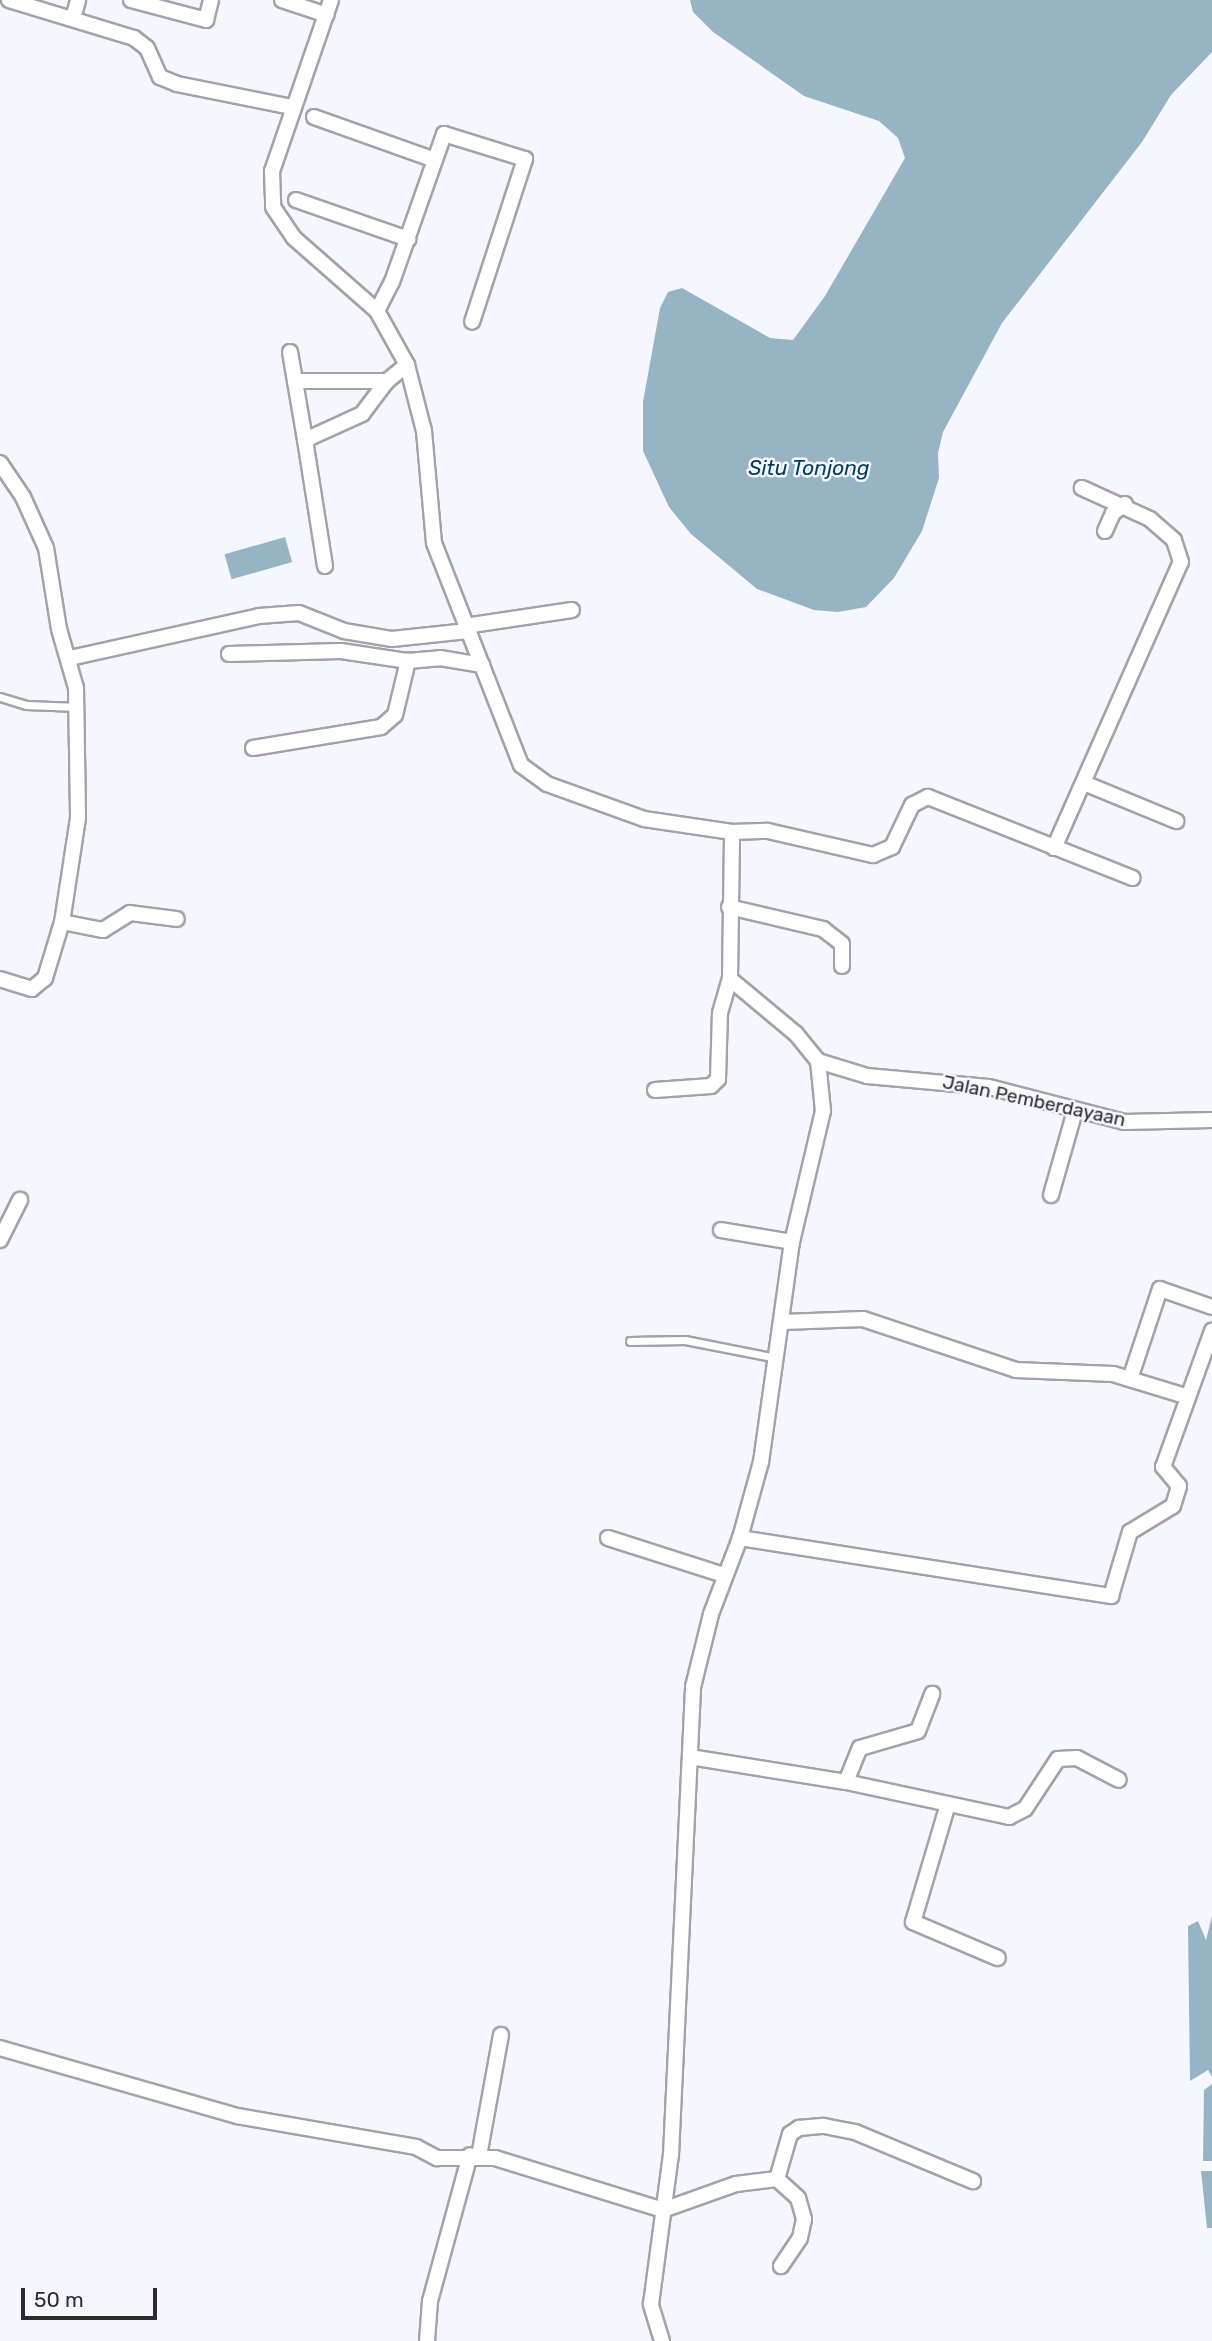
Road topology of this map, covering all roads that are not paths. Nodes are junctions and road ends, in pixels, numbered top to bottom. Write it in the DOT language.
graph roads {
  1 [pos="9,0"];
  2 [pos="78,0"];
  3 [pos="131,0"];
  4 [pos="211,0"];
  5 [pos="282,0"];
  6 [pos="331,0"];
  7 [pos="327,15"];
  8 [pos="73,18"];
  9 [pos="292,107"];
  10 [pos="314,117"];
  11 [pos="435,160"];
  12 [pos="296,200"];
  13 [pos="408,239"];
  14 [pos="377,311"];
  15 [pos="472,322"];
  16 [pos="290,352"];
  17 [pos="407,365"];
  18 [pos="295,381"];
  19 [pos="387,381"];
  20 [pos="305,440"];
  21 [pos="0,463"];
  22 [pos="1082,488"];
  23 [pos="1125,504"];
  24 [pos="1105,531"];
  25 [pos="325,566"];
  26 [pos="572,610"];
  27 [pos="466,628"];
  28 [pos="229,654"];
  29 [pos="70,658"];
  30 [pos="408,661"];
  31 [pos="482,665"];
  32 [pos="0,697"];
  33 [pos="78,707"];
  34 [pos="253,748"];
  35 [pos="1084,783"];
  36 [pos="1176,821"];
  37 [pos="732,832"];
  38 [pos="1054,848"];
  39 [pos="1133,878"];
  40 [pos="729,907"];
  41 [pos="177,919"];
  42 [pos="62,922"];
  43 [pos="842,966"];
  44 [pos="0,979"];
  45 [pos="730,979"];
  46 [pos="818,1061"];
  47 [pos="655,1090"];
  48 [pos="1075,1111"];
  49 [pos="1212,1120"];
  50 [pos="1051,1195"];
  51 [pos="20,1200"];
  52 [pos="721,1230"];
  53 [pos="0,1240"];
  54 [pos="792,1242"];
  55 [pos="1212,1307"];
  56 [pos="783,1322"];
  57 [pos="1212,1331"];
  58 [pos="630,1341"];
  59 [pos="777,1358"];
  60 [pos="1130,1379"];
  61 [pos="1188,1397"];
  62 [pos="608,1538"];
  63 [pos="740,1538"];
  64 [pos="724,1575"];
  65 [pos="932,1695"];
  66 [pos="690,1757"];
  67 [pos="1119,1780"];
  68 [pos="846,1782"];
  69 [pos="948,1804"];
  70 [pos="998,1958"];
  71 [pos="501,2035"];
  72 [pos="0,2048"];
  73 [pos="474,2155"];
  74 [pos="777,2179"];
  75 [pos="973,2181"];
  76 [pos="663,2210"];
  77 [pos="781,2266"];
  78 [pos="426,2341"];
  79 [pos="662,2341"];
  1 -- 8 [label="street"];
  2 -- 8 [label="street"];
  3 -- 4 [label="street"];
  5 -- 7 [label="street"];
  6 -- 7 [label="street"];
  7 -- 9 [label="street"];
  8 -- 9 [label="street"];
  9 -- 14 [label="street"];
  10 -- 11 [label="street"];
  11 -- 13 [label="street"];
  11 -- 15 [label="street"];
  12 -- 13 [label="street"];
  13 -- 14 [label="street"];
  14 -- 17 [label="street"];
  16 -- 18 [label="street"];
  17 -- 19 [label="street"];
  17 -- 27 [label="street"];
  18 -- 19 [label="street"];
  18 -- 20 [label="street"];
  19 -- 20 [label="street"];
  20 -- 25 [label="street"];
  21 -- 29 [label="street"];
  22 -- 23 [label="street"];
  23 -- 24 [label="street"];
  23 -- 35 [label="street"];
  26 -- 27 [label="street"];
  27 -- 29 [label="street"];
  27 -- 31 [label="street"];
  28 -- 30 [label="street"];
  29 -- 33 [label="street"];
  30 -- 31 [label="street"];
  30 -- 34 [label="street"];
  31 -- 37 [label="street"];
  32 -- 33 [label="lane"];
  33 -- 42 [label="street"];
  35 -- 36 [label="street"];
  35 -- 38 [label="street"];
  37 -- 38 [label="street"];
  37 -- 40 [label="street"];
  38 -- 39 [label="street"];
  40 -- 43 [label="street"];
  40 -- 45 [label="street"];
  41 -- 42 [label="street"];
  42 -- 44 [label="street"];
  45 -- 46 [label="street"];
  45 -- 47 [label="street"];
  46 -- 48 [label="street, Jalan Pemberdayaan"];
  46 -- 54 [label="street"];
  48 -- 49 [label="street, Jalan Pemberdayaan"];
  48 -- 50 [label="street"];
  51 -- 53 [label="street"];
  52 -- 54 [label="street"];
  54 -- 56 [label="street"];
  55 -- 60 [label="street"];
  56 -- 59 [label="street"];
  56 -- 60 [label="street"];
  57 -- 61 [label="street"];
  58 -- 59 [label="lane"];
  59 -- 63 [label="street"];
  60 -- 61 [label="street"];
  61 -- 63 [label="street"];
  62 -- 64 [label="street"];
  63 -- 64 [label="street"];
  64 -- 66 [label="street"];
  65 -- 68 [label="street"];
  66 -- 68 [label="street"];
  66 -- 76 [label="street"];
  67 -- 69 [label="street"];
  68 -- 69 [label="street"];
  69 -- 70 [label="street"];
  71 -- 73 [label="street"];
  72 -- 73 [label="street"];
  73 -- 76 [label="street"];
  73 -- 78 [label="street"];
  74 -- 75 [label="street"];
  74 -- 76 [label="street"];
  74 -- 77 [label="street"];
  76 -- 79 [label="street"];
}
